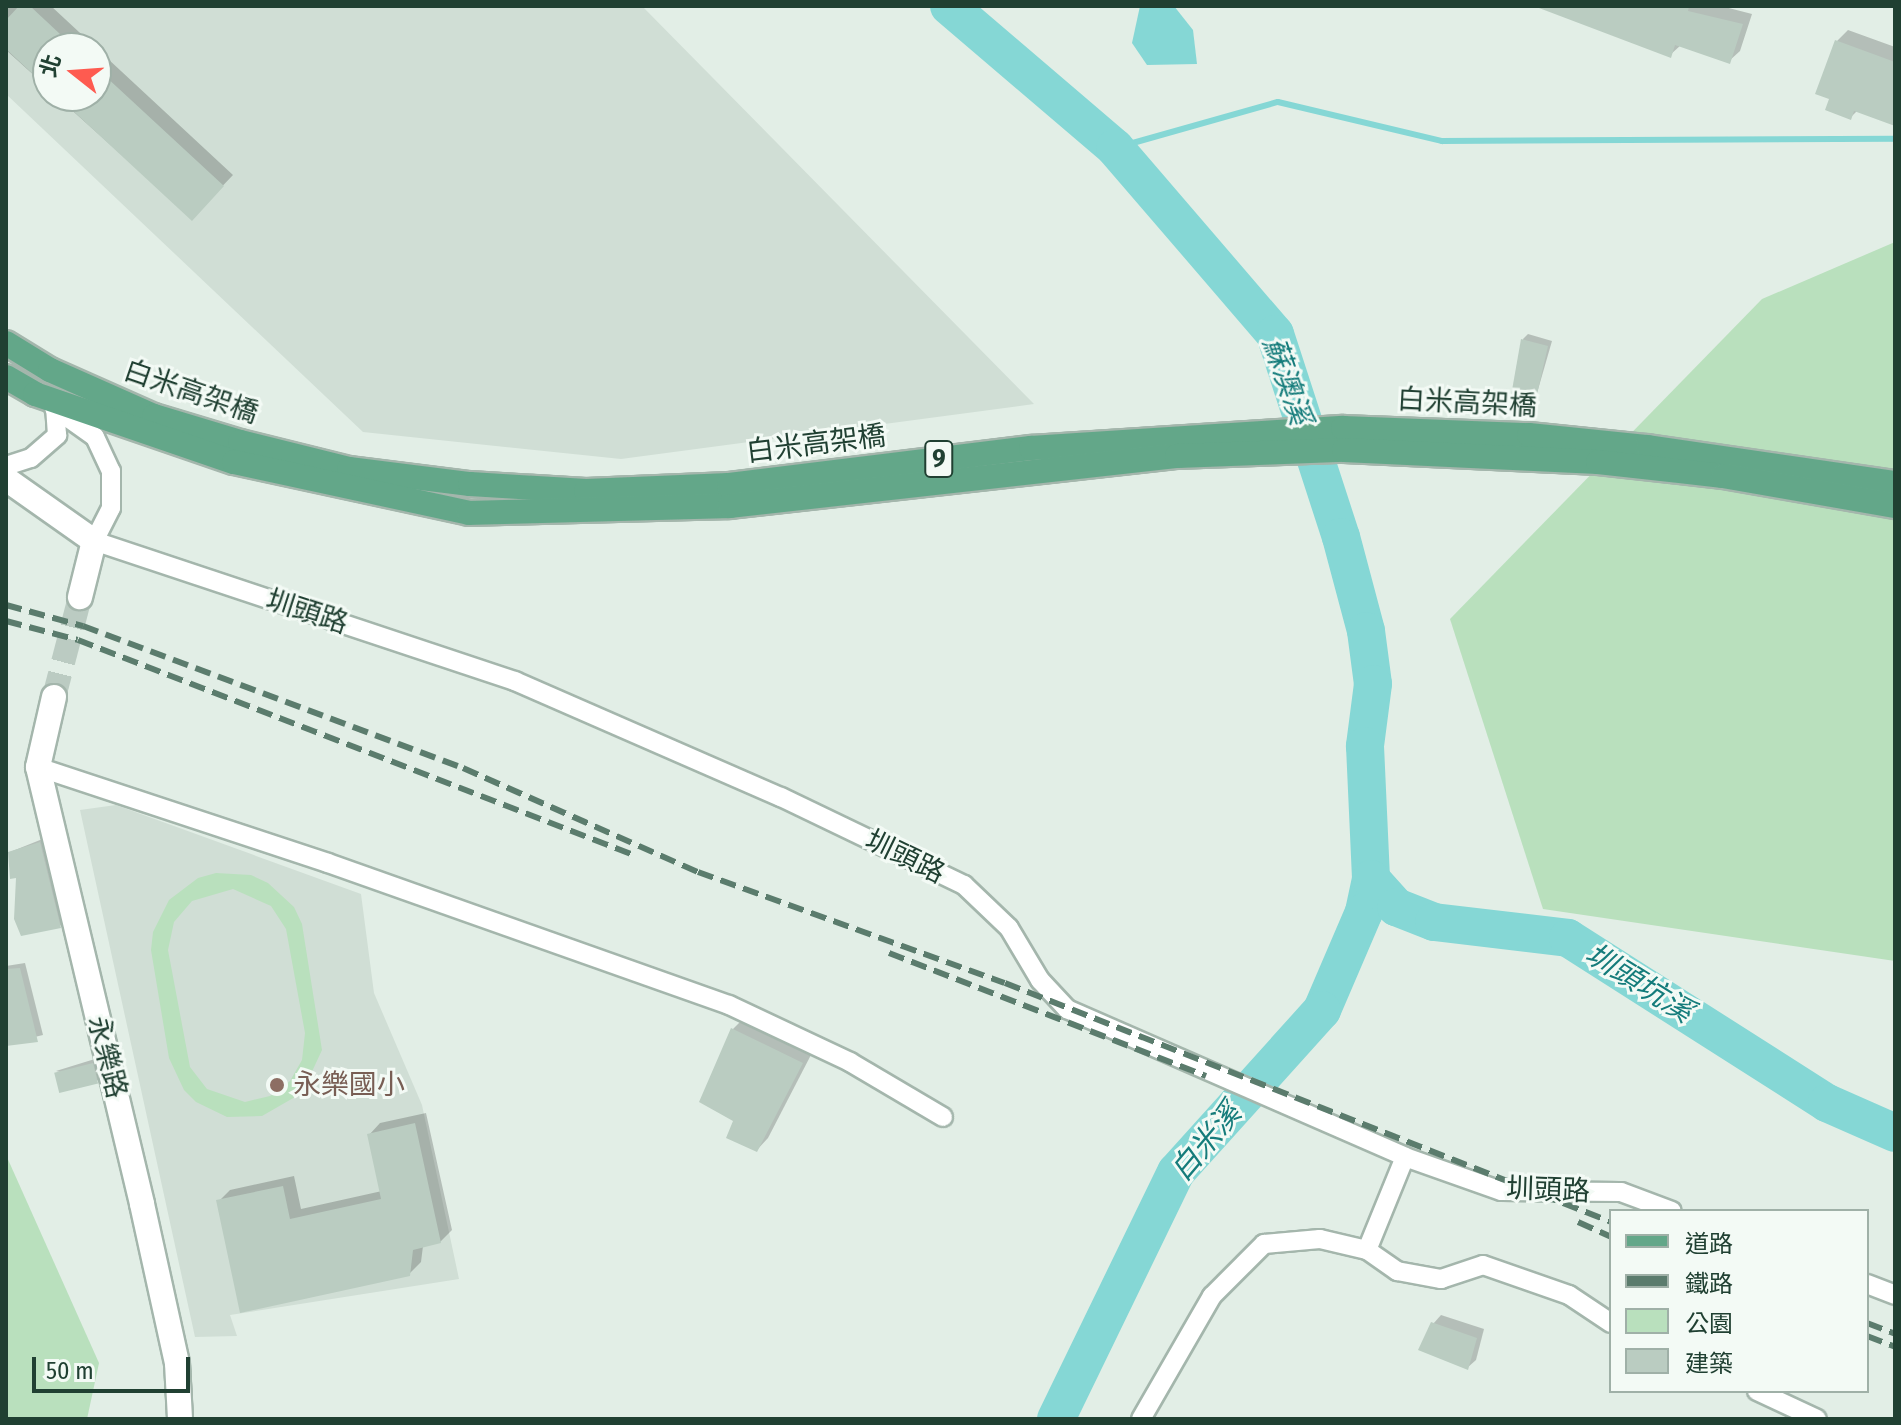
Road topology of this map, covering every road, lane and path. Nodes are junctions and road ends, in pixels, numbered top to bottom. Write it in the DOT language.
graph roads {
  1 [pos="6,343"];
  2 [pos="6,380"];
  3 [pos="55,409"];
  4 [pos="6,466"];
  5 [pos="6,479"];
  6 [pos="1895,483"];
  7 [pos="1895,506"];
  8 [pos="94,541"];
  9 [pos="80,597"];
  10 [pos="54,697"];
  11 [pos="38,767"];
  12 [pos="943,1117"];
  13 [pos="1405,1157"];
  14 [pos="1667,1209"];
  15 [pos="1367,1250"];
  16 [pos="1869,1285"];
  17 [pos="1895,1295"];
  18 [pos="1609,1322"];
  19 [pos="1761,1393"];
  20 [pos="180,1419"];
  21 [pos="1141,1419"];
  22 [pos="1817,1419"];
  1 -- 6 [label="main road, 白米高架橋 / 9"];
  2 -- 3 [label="street"];
  2 -- 7 [label="main road, 白米高架橋 / 9"];
  3 -- 4 [label="street"];
  3 -- 8 [label="street"];
  5 -- 8 [label="street"];
  8 -- 9 [label="street"];
  8 -- 13 [label="street, 圳頭路"];
  10 -- 11 [label="street, 永樂路"];
  11 -- 12 [label="street"];
  11 -- 20 [label="street, 永樂路"];
  13 -- 14 [label="street, 圳頭路"];
  13 -- 15 [label="street"];
  15 -- 18 [label="street"];
  15 -- 21 [label="street"];
  16 -- 17 [label="street"];
  19 -- 22 [label="street"];
}
